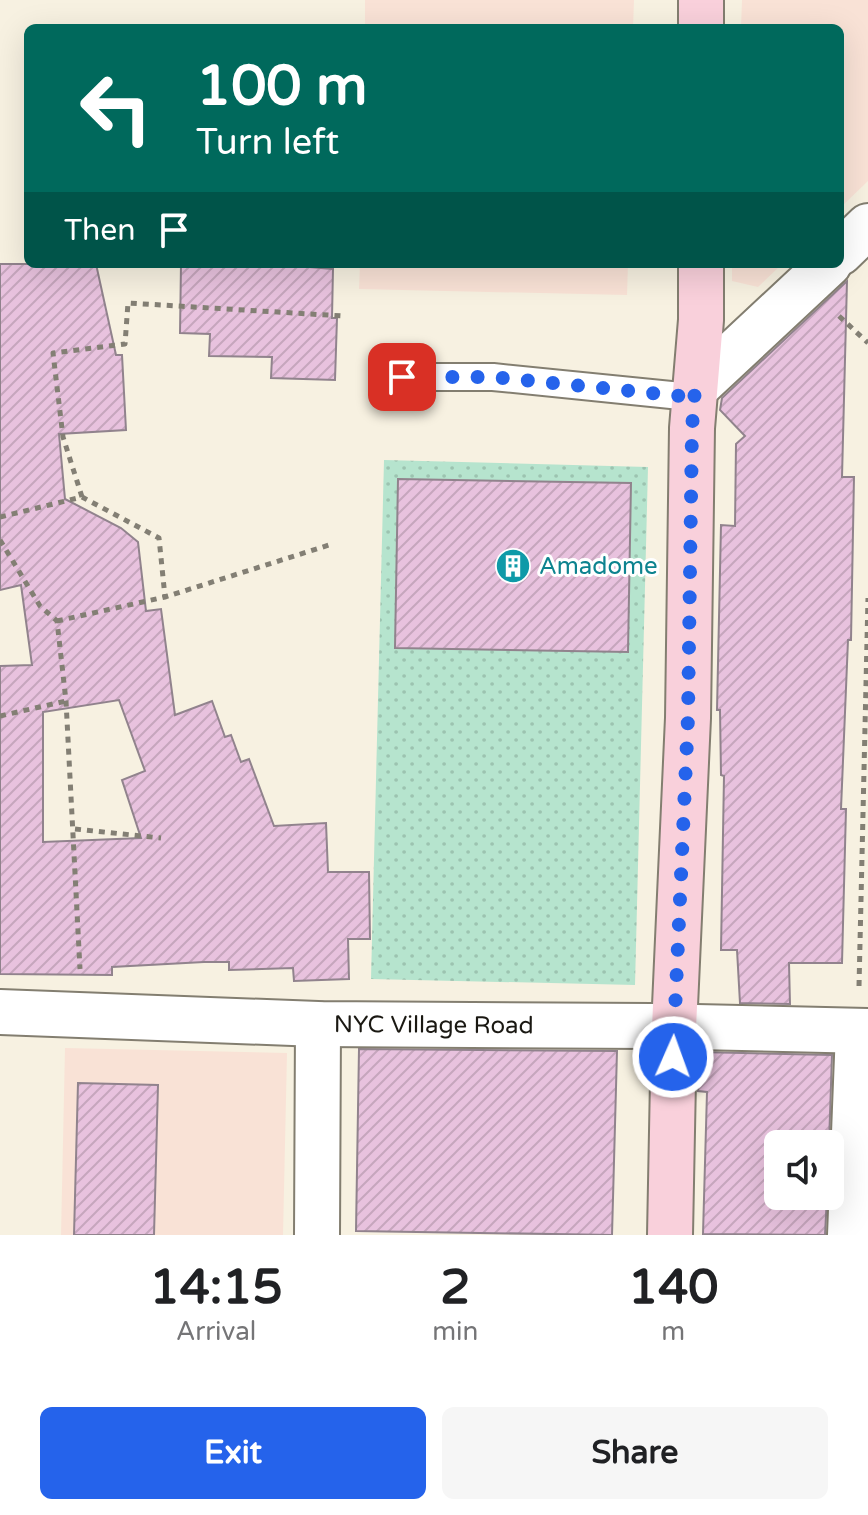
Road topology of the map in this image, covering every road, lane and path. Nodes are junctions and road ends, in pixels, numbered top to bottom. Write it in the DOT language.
graph roads {
  1 [pos="701,0"];
  2 [pos="701,24"];
  3 [pos="868,226"];
  4 [pos="844,249"];
  5 [pos="701,268"];
  6 [pos="825,268"];
  7 [pos="343,316"];
  8 [pos="402,377"];
  9 [pos="695,389"];
  10 [pos="82,497"];
  11 [pos="0,517"];
  12 [pos="0,540"];
  13 [pos="329,545"];
  14 [pos="165,597"];
  15 [pos="868,598"];
  16 [pos="57,621"];
  17 [pos="66,701"];
  18 [pos="0,716"];
  19 [pos="75,829"];
  20 [pos="161,838"];
  21 [pos="0,1012"];
  22 [pos="82,1014"];
  23 [pos="318,1024"];
  24 [pos="674,1028"];
  25 [pos="863,1031"];
  26 [pos="317,1235"];
  27 [pos="670,1235"];
  28 [pos="850,1235"];
  1 -- 2 [label="street"];
  3 -- 4 [label="street"];
  5 -- 9 [label="street"];
  6 -- 9 [label="street"];
  7 -- 10 [label="path"];
  8 -- 9 [label="lane"];
  9 -- 24 [label="street"];
  10 -- 11 [label="path"];
  10 -- 14 [label="path"];
  12 -- 16 [label="path"];
  13 -- 14 [label="path"];
  14 -- 16 [label="path"];
  15 -- 25 [label="path"];
  16 -- 17 [label="path"];
  17 -- 18 [label="path"];
  17 -- 19 [label="path"];
  19 -- 20 [label="path"];
  19 -- 22 [label="path"];
  21 -- 22 [label="street, NYC Village Road"];
  22 -- 23 [label="street, NYC Village Road"];
  23 -- 24 [label="street, NYC Village Road"];
  23 -- 26 [label="street"];
  24 -- 25 [label="street, NYC Village Road"];
  24 -- 27 [label="street"];
  25 -- 28 [label="street"];
}
